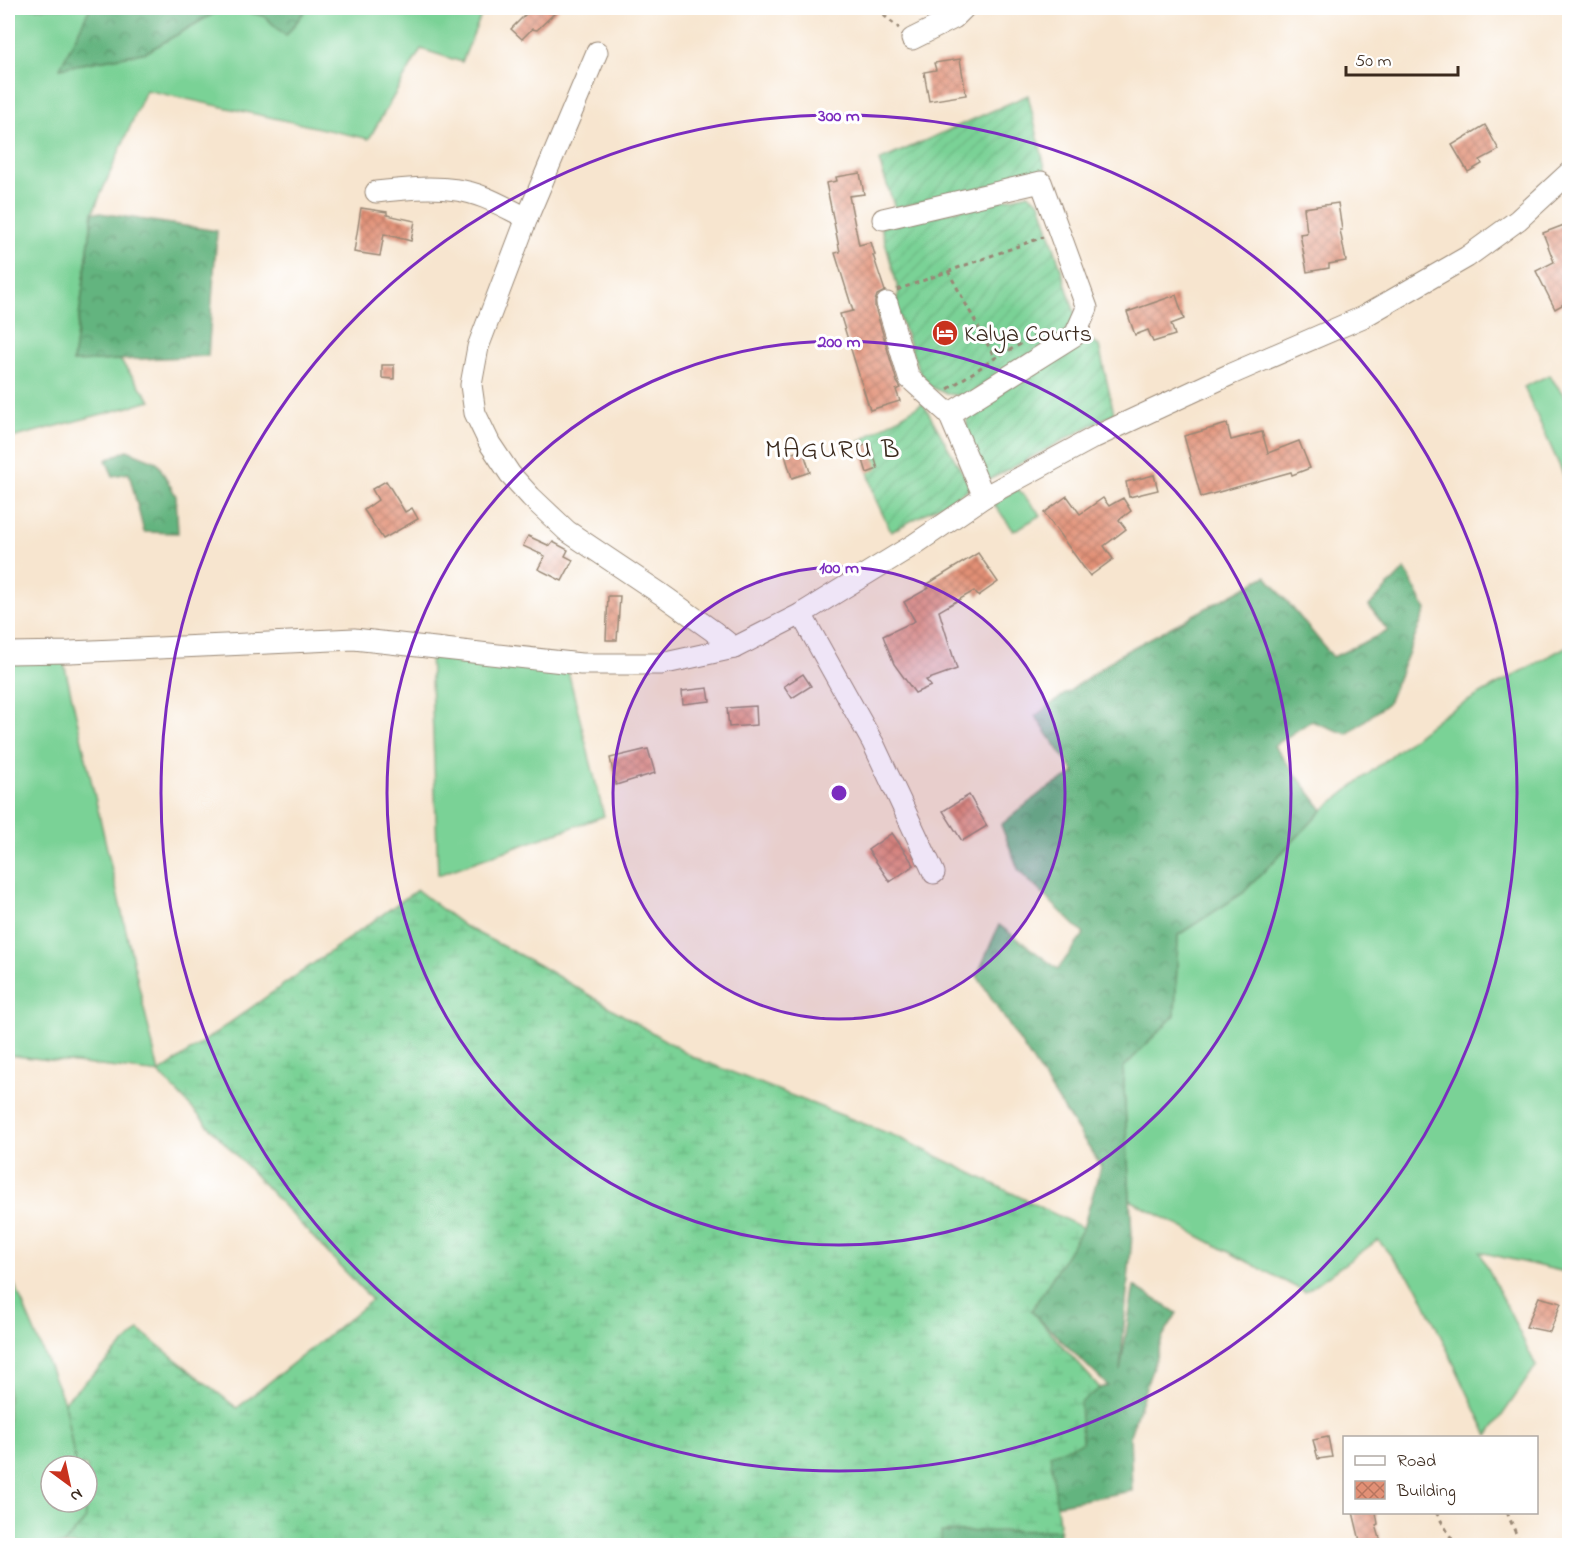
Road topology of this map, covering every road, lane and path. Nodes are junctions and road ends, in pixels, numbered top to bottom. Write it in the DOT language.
graph roads {
  1 [pos="878,8"];
  2 [pos="964,8"];
  3 [pos="912,39"];
  4 [pos="597,52"];
  5 [pos="1569,172"];
  6 [pos="376,192"];
  7 [pos="527,218"];
  8 [pos="883,219"];
  9 [pos="1058,231"];
  10 [pos="948,271"];
  11 [pos="887,303"];
  12 [pos="1046,331"];
  13 [pos="994,358"];
  14 [pos="933,399"];
  15 [pos="949,414"];
  16 [pos="984,497"];
  17 [pos="801,614"];
  18 [pos="734,648"];
  19 [pos="8,653"];
  20 [pos="934,873"];
  21 [pos="1437,1514"];
  22 [pos="1508,1514"];
  23 [pos="1456,1545"];
  24 [pos="1521,1545"];
  1 -- 3 [label="path"];
  2 -- 3 [label="street"];
  4 -- 7 [label="street"];
  5 -- 16 [label="street"];
  6 -- 7 [label="street"];
  7 -- 18 [label="street"];
  8 -- 9 [label="street"];
  9 -- 10 [label="path"];
  9 -- 15 [label="street"];
  10 -- 11 [label="path"];
  10 -- 13 [label="path"];
  11 -- 14 [label="street"];
  12 -- 13 [label="path"];
  13 -- 14 [label="path"];
  14 -- 15 [label="street"];
  15 -- 16 [label="street"];
  16 -- 17 [label="street"];
  17 -- 18 [label="street"];
  17 -- 20 [label="street"];
  18 -- 19 [label="street"];
  21 -- 23 [label="path"];
  22 -- 24 [label="path"];
}
